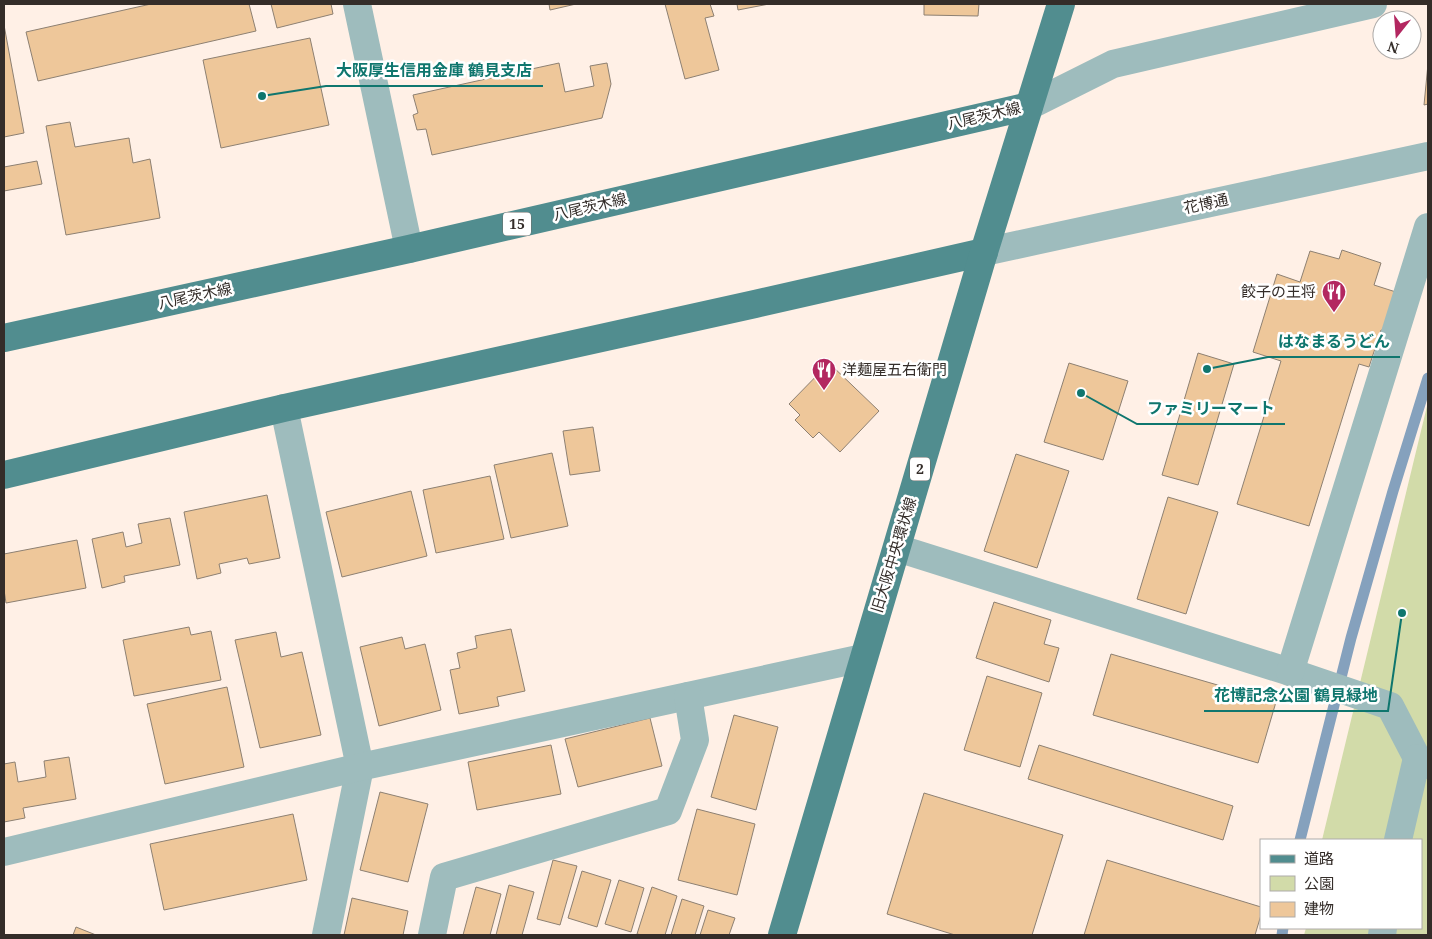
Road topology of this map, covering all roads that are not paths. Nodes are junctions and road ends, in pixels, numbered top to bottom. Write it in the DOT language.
graph roads {
  1 [pos="357,4"];
  2 [pos="1061,4"];
  3 [pos="1373,4"];
  4 [pos="1029,106"];
  5 [pos="1428,156"];
  6 [pos="1428,226"];
  7 [pos="409,249"];
  8 [pos="984,252"];
  9 [pos="4,338"];
  10 [pos="284,408"];
  11 [pos="4,475"];
  12 [pos="897,548"];
  13 [pos="863,658"];
  14 [pos="1301,676"];
  15 [pos="688,696"];
  16 [pos="1423,761"];
  17 [pos="360,767"];
  18 [pos="1398,839"];
  19 [pos="5,855"];
  20 [pos="326,935"];
  21 [pos="432,935"];
  22 [pos="782,935"];
  1 -- 7 [label="street"];
  2 -- 4 [label="main road, 旧大阪中央環状線 / 2"];
  3 -- 4 [label="street"];
  4 -- 7 [label="main road, 八尾茨木線 / 15"];
  4 -- 8 [label="main road, 旧大阪中央環状線 / 2"];
  5 -- 8 [label="street, 花博通"];
  6 -- 14 [label="street"];
  7 -- 9 [label="main road, 八尾茨木線 / 15"];
  8 -- 10 [label="main road"];
  8 -- 12 [label="main road, 旧大阪中央環状線 / 2"];
  10 -- 11 [label="main road"];
  10 -- 17 [label="street"];
  12 -- 13 [label="main road, 旧大阪中央環状線 / 2"];
  12 -- 14 [label="street"];
  13 -- 15 [label="street"];
  13 -- 22 [label="main road, 旧大阪中央環状線 / 2"];
  14 -- 16 [label="street"];
  15 -- 17 [label="street"];
  15 -- 21 [label="street"];
  16 -- 18 [label="street"];
  17 -- 19 [label="street"];
  17 -- 20 [label="street"];
}
